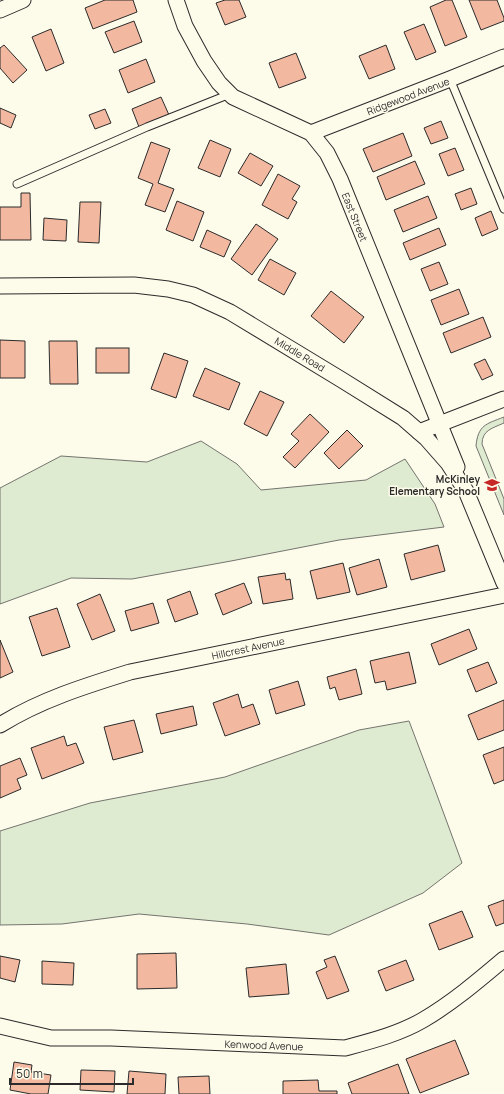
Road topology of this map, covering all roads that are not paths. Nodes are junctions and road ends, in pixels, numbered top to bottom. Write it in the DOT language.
graph roads {
  1 [pos="23,0"];
  2 [pos="176,0"];
  3 [pos="0,10"];
  4 [pos="504,57"];
  5 [pos="450,79"];
  6 [pos="230,94"];
  7 [pos="311,133"];
  8 [pos="17,184"];
  9 [pos="504,209"];
  10 [pos="0,286"];
  11 [pos="504,399"];
  12 [pos="440,423"];
  13 [pos="419,432"];
  14 [pos="466,491"];
  15 [pos="504,583"];
  16 [pos="504,595"];
  17 [pos="0,725"];
  18 [pos="504,959"];
  19 [pos="0,1026"];
  1 -- 3 [label="street"];
  2 -- 6 [label="street, East Street"];
  4 -- 5 [label="street, Ridgewood Avenue"];
  5 -- 7 [label="street, Ridgewood Avenue"];
  5 -- 9 [label="lane"];
  6 -- 7 [label="street, East Street"];
  6 -- 8 [label="lane"];
  7 -- 12 [label="street, East Street"];
  10 -- 13 [label="street, Middle Road"];
  11 -- 12 [label="street"];
  12 -- 13 [label="street"];
  12 -- 14 [label="street, East Street"];
  13 -- 14 [label="street, Middle Road"];
  14 -- 15 [label="street, Middle Road"];
  16 -- 17 [label="street, Hillcrest Avenue"];
  18 -- 19 [label="street, Kenwood Avenue"];
}
